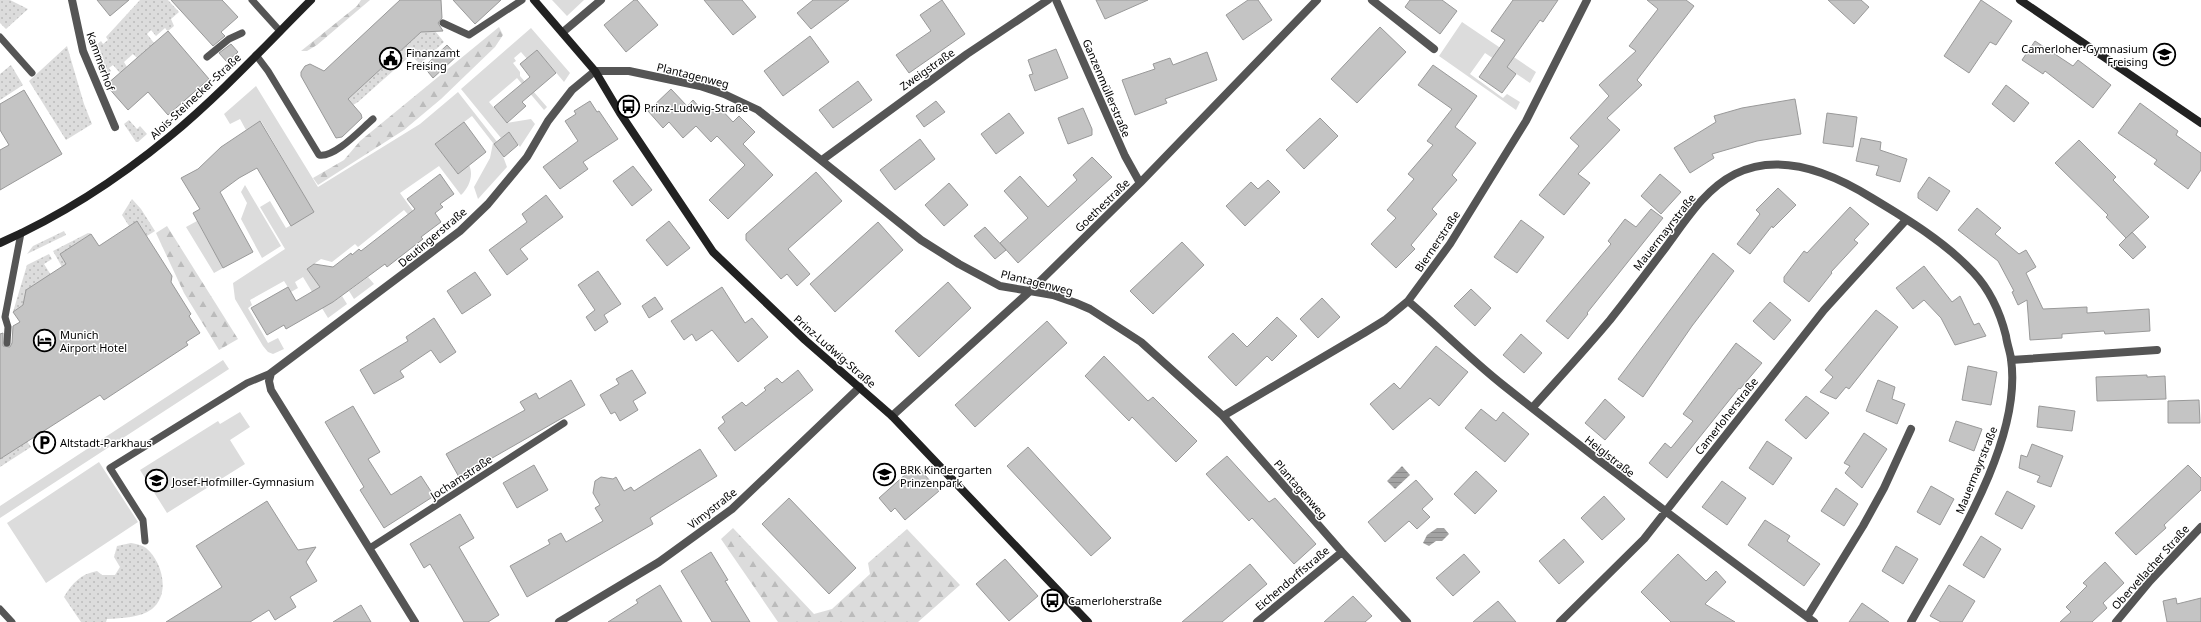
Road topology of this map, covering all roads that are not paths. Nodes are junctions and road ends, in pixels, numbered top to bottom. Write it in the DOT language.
graph roads {
  1 [pos="72,0"];
  2 [pos="252,0"];
  3 [pos="311,0"];
  4 [pos="522,0"];
  5 [pos="534,0"];
  6 [pos="600,0"];
  7 [pos="1048,0"];
  8 [pos="1056,0"];
  9 [pos="1317,0"];
  10 [pos="1372,0"];
  11 [pos="1587,0"];
  12 [pos="2020,0"];
  13 [pos="443,23"];
  14 [pos="280,31"];
  15 [pos="563,32"];
  16 [pos="242,33"];
  17 [pos="0,37"];
  18 [pos="1434,49"];
  19 [pos="256,55"];
  20 [pos="207,57"];
  21 [pos="595,71"];
  22 [pos="32,73"];
  23 [pos="373,119"];
  24 [pos="2201,123"];
  25 [pos="115,127"];
  26 [pos="822,160"];
  27 [pos="1140,184"];
  28 [pos="1906,220"];
  29 [pos="21,233"];
  30 [pos="0,243"];
  31 [pos="1028,292"];
  32 [pos="1408,301"];
  33 [pos="7,344"];
  34 [pos="2157,350"];
  35 [pos="2011,360"];
  36 [pos="271,373"];
  37 [pos="860,387"];
  38 [pos="1533,406"];
  39 [pos="892,416"];
  40 [pos="1223,416"];
  41 [pos="564,424"];
  42 [pos="1911,429"];
  43 [pos="1666,512"];
  44 [pos="2201,527"];
  45 [pos="146,541"];
  46 [pos="370,548"];
  47 [pos="1342,552"];
  48 [pos="0,609"];
  49 [pos="1810,619"];
  50 [pos="12,622"];
  51 [pos="414,622"];
  52 [pos="559,622"];
  53 [pos="1088,622"];
  54 [pos="1257,622"];
  55 [pos="1407,622"];
  56 [pos="1560,622"];
  57 [pos="1911,622"];
  58 [pos="2116,622"];
  1 -- 25 [label="street, Kammerhof"];
  2 -- 14 [label="lane"];
  3 -- 14 [label="street, Alois-Steinecker-Straße"];
  4 -- 13 [label="lane"];
  5 -- 15 [label="street, Prinz-Ludwig-Straße"];
  6 -- 15 [label="street"];
  7 -- 26 [label="street, Zweigstraße"];
  8 -- 27 [label="street, Ganzenmüllerstraße"];
  9 -- 27 [label="street, Goethestraße"];
  10 -- 18 [label="street"];
  11 -- 32 [label="street, Biernerstraße"];
  12 -- 24 [label="street"];
  14 -- 19 [label="street, Alois-Steinecker-Straße"];
  15 -- 21 [label="street, Prinz-Ludwig-Straße"];
  16 -- 20 [label="lane"];
  17 -- 22 [label="lane"];
  19 -- 23 [label="lane"];
  19 -- 29 [label="street, Alois-Steinecker-Straße"];
  21 -- 26 [label="street, Plantagenweg"];
  21 -- 36 [label="street, Deutingerstraße"];
  21 -- 37 [label="street, Prinz-Ludwig-Straße"];
  26 -- 31 [label="street, Plantagenweg"];
  27 -- 31 [label="street, Goethestraße"];
  28 -- 35 [label="street, Mauermayrstraße"];
  28 -- 38 [label="street, Mauermayrstraße"];
  28 -- 43 [label="street, Camerloherstraße"];
  29 -- 30 [label="street, Alois-Steinecker-Straße"];
  29 -- 33 [label="lane"];
  31 -- 39 [label="street, Goethestraße"];
  31 -- 40 [label="street, Plantagenweg"];
  32 -- 38 [label="street, Heiglstraße"];
  32 -- 40 [label="street, Biernerstraße"];
  34 -- 35 [label="street"];
  35 -- 57 [label="street, Mauermayrstraße"];
  36 -- 45 [label="lane"];
  36 -- 46 [label="street"];
  37 -- 39 [label="street, Prinz-Ludwig-Straße"];
  37 -- 52 [label="street, Vimystraße"];
  38 -- 43 [label="street, Heiglstraße"];
  39 -- 53 [label="street, Prinz-Ludwig-Straße"];
  40 -- 47 [label="street, Plantagenweg"];
  41 -- 46 [label="lane, Jochamstraße"];
  42 -- 49 [label="street, Heiglstraße"];
  43 -- 49 [label="street, Heiglstraße"];
  43 -- 56 [label="street, Camerloherstraße"];
  44 -- 58 [label="street, Obervellacher Straße"];
  46 -- 51 [label="street"];
  47 -- 54 [label="street, Eichendorffstraße"];
  47 -- 55 [label="street, Plantagenweg"];
  48 -- 50 [label="lane"];
}
